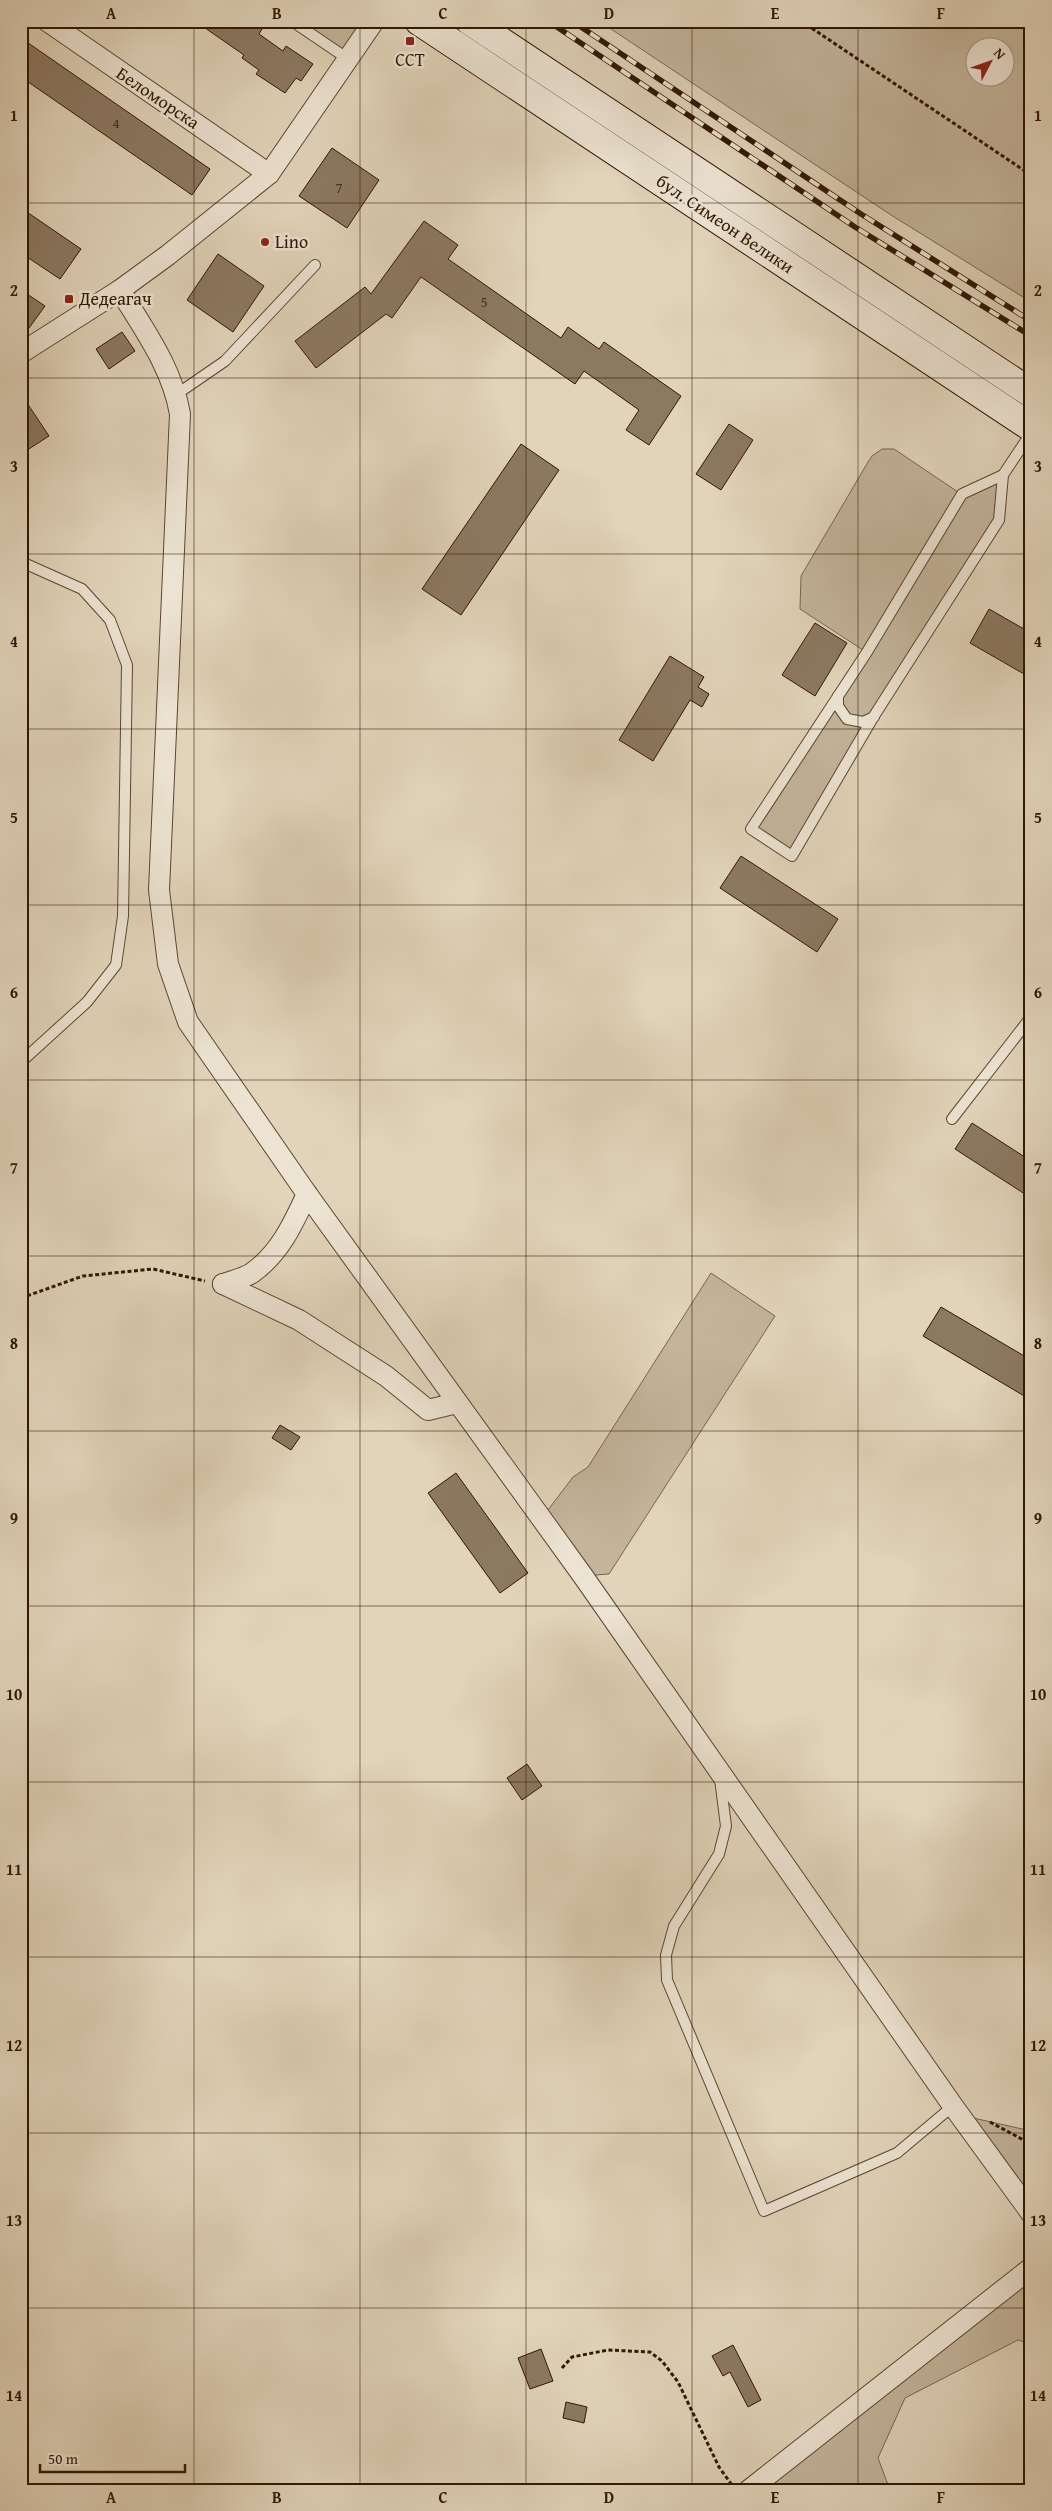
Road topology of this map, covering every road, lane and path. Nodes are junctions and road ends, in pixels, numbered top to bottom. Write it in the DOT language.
graph roads {
  1 [pos="47,21"];
  2 [pos="292,21"];
  3 [pos="374,21"];
  4 [pos="419,21"];
  5 [pos="470,21"];
  6 [pos="801,21"];
  7 [pos="348,59"];
  8 [pos="269,174"];
  9 [pos="1031,175"];
  10 [pos="314,265"];
  11 [pos="120,290"];
  12 [pos="21,353"];
  13 [pos="1031,393"];
  14 [pos="177,394"];
  15 [pos="1031,428"];
  16 [pos="1031,434"];
  17 [pos="1003,475"];
  18 [pos="21,566"];
  19 [pos="839,695"];
  20 [pos="874,716"];
  21 [pos="1031,1017"];
  22 [pos="21,1062"];
  23 [pos="952,1119"];
  24 [pos="307,1194"];
  25 [pos="223,1284"];
  26 [pos="21,1298"];
  27 [pos="456,1402"];
  28 [pos="718,1768"];
  29 [pos="956,2111"];
  30 [pos="1031,2144"];
  31 [pos="1031,2213"];
  32 [pos="1031,2268"];
  33 [pos="562,2368"];
  34 [pos="736,2490"];
  35 [pos="749,2490"];
  1 -- 8 [label="street, Беломорска"];
  2 -- 7 [label="lane"];
  3 -- 7 [label="street"];
  4 -- 15 [label="main road, бул. Симеон Велики"];
  5 -- 13 [label="main road, бул. Симеон Велики"];
  6 -- 9 [label="path"];
  7 -- 8 [label="street"];
  8 -- 11 [label="street"];
  10 -- 14 [label="lane"];
  11 -- 12 [label="street"];
  11 -- 14 [label="street"];
  14 -- 24 [label="street"];
  16 -- 17 [label="lane"];
  17 -- 19 [label="lane"];
  17 -- 20 [label="lane"];
  18 -- 22 [label="lane"];
  19 -- 20 [label="lane"];
  19 -- 20 [label="lane"];
  21 -- 23 [label="lane"];
  24 -- 25 [label="street"];
  24 -- 27 [label="street"];
  25 -- 26 [label="path"];
  25 -- 27 [label="street"];
  27 -- 28 [label="street"];
  28 -- 29 [label="street"];
  28 -- 29 [label="lane"];
  29 -- 30 [label="path"];
  29 -- 31 [label="street"];
  32 -- 35 [label="street"];
  33 -- 34 [label="path"];
}
